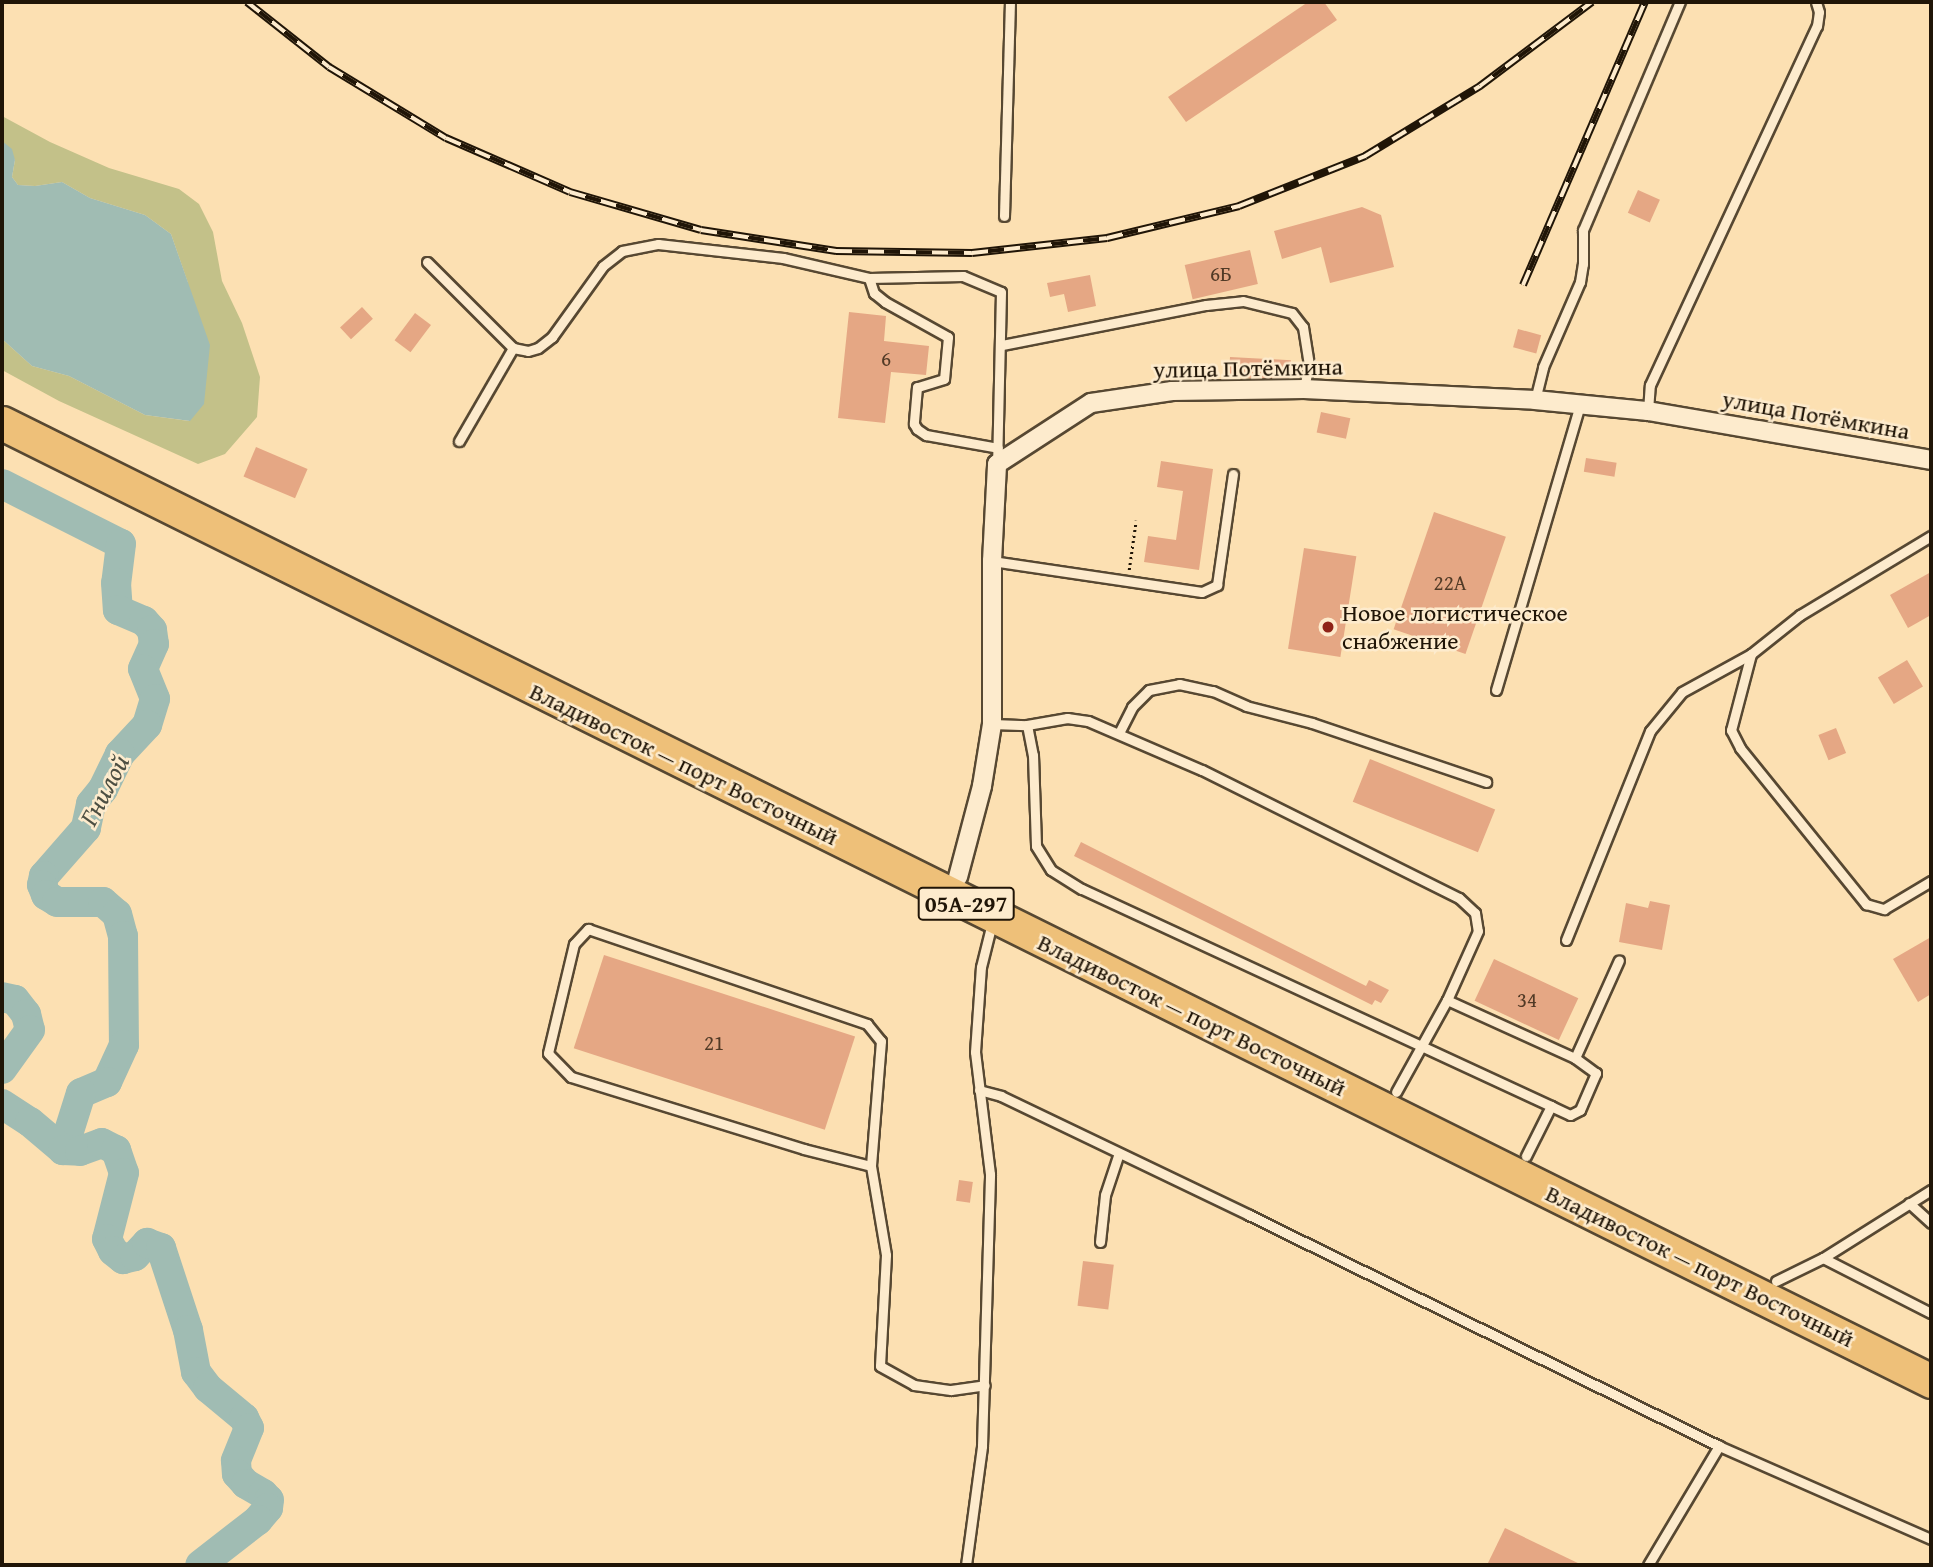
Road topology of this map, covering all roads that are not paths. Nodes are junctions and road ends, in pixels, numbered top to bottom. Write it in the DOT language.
graph roads {
  1 [pos="1010,2"];
  2 [pos="1680,2"];
  3 [pos="1816,2"];
  4 [pos="1004,216"];
  5 [pos="427,261"];
  6 [pos="869,278"];
  7 [pos="1002,345"];
  8 [pos="513,348"];
  9 [pos="1304,389"];
  10 [pos="1535,400"];
  11 [pos="2,401"];
  12 [pos="1580,404"];
  13 [pos="1648,411"];
  14 [pos="2,423"];
  15 [pos="459,441"];
  16 [pos="998,456"];
  17 [pos="1931,460"];
  18 [pos="1233,474"];
  19 [pos="1931,536"];
  20 [pos="992,561"];
  21 [pos="1751,654"];
  22 [pos="1496,690"];
  23 [pos="992,724"];
  24 [pos="1027,725"];
  25 [pos="1119,733"];
  26 [pos="1486,782"];
  27 [pos="958,877"];
  28 [pos="1931,881"];
  29 [pos="994,917"];
  30 [pos="1566,940"];
  31 [pos="1619,960"];
  32 [pos="1447,1000"];
  33 [pos="1424,1045"];
  34 [pos="1575,1058"];
  35 [pos="979,1090"];
  36 [pos="1396,1092"];
  37 [pos="1551,1106"];
  38 [pos="1119,1153"];
  39 [pos="1526,1156"];
  40 [pos="871,1166"];
  41 [pos="1931,1190"];
  42 [pos="1909,1203"];
  43 [pos="1931,1223"];
  44 [pos="1100,1242"];
  45 [pos="1823,1258"];
  46 [pos="1776,1281"];
  47 [pos="1931,1313"];
  48 [pos="1931,1356"];
  49 [pos="1931,1381"];
  50 [pos="985,1385"];
  51 [pos="1719,1446"];
  52 [pos="1931,1539"];
  53 [pos="966,1565"];
  54 [pos="1648,1565"];
  1 -- 4 [label="lane"];
  2 -- 10 [label="lane"];
  3 -- 13 [label="lane"];
  5 -- 8 [label="lane"];
  6 -- 7 [label="lane"];
  6 -- 8 [label="lane"];
  6 -- 16 [label="lane"];
  7 -- 9 [label="lane"];
  7 -- 16 [label="lane"];
  8 -- 15 [label="lane"];
  9 -- 10 [label="street, улица Потёмкина"];
  9 -- 16 [label="street, улица Потёмкина"];
  10 -- 12 [label="street, улица Потёмкина"];
  11 -- 27 [label="highway, Владивосток — порт Восточный / 05А-297"];
  12 -- 13 [label="street, улица Потёмкина"];
  12 -- 22 [label="lane"];
  13 -- 17 [label="street, улица Потёмкина"];
  14 -- 29 [label="highway, Владивосток — порт Восточный / 05А-297"];
  16 -- 20 [label="street"];
  18 -- 20 [label="lane"];
  19 -- 21 [label="lane"];
  20 -- 23 [label="street"];
  21 -- 28 [label="lane"];
  21 -- 30 [label="lane"];
  23 -- 24 [label="lane"];
  23 -- 27 [label="street"];
  24 -- 25 [label="lane"];
  24 -- 33 [label="lane"];
  25 -- 26 [label="lane"];
  25 -- 32 [label="lane"];
  27 -- 36 [label="highway, Владивосток — порт Восточный / 05А-297"];
  29 -- 35 [label="lane"];
  29 -- 49 [label="highway, Владивосток — порт Восточный / 05А-297"];
  31 -- 34 [label="lane"];
  32 -- 33 [label="lane"];
  32 -- 34 [label="lane"];
  33 -- 36 [label="lane"];
  33 -- 37 [label="lane"];
  34 -- 37 [label="lane"];
  35 -- 38 [label="lane"];
  35 -- 50 [label="lane"];
  36 -- 39 [label="highway, Владивосток — порт Восточный / 05А-297"];
  37 -- 39 [label="lane"];
  38 -- 44 [label="lane"];
  38 -- 51 [label="lane"];
  39 -- 46 [label="highway, Владивосток — порт Восточный / 05А-297"];
  40 -- 40 [label="lane"];
  40 -- 50 [label="lane"];
  41 -- 42 [label="lane"];
  42 -- 43 [label="lane"];
  42 -- 45 [label="lane"];
  45 -- 46 [label="lane"];
  45 -- 47 [label="lane"];
  46 -- 48 [label="highway, Владивосток — порт Восточный / 05А-297"];
  50 -- 53 [label="lane"];
  51 -- 52 [label="lane"];
  51 -- 54 [label="lane"];
}
